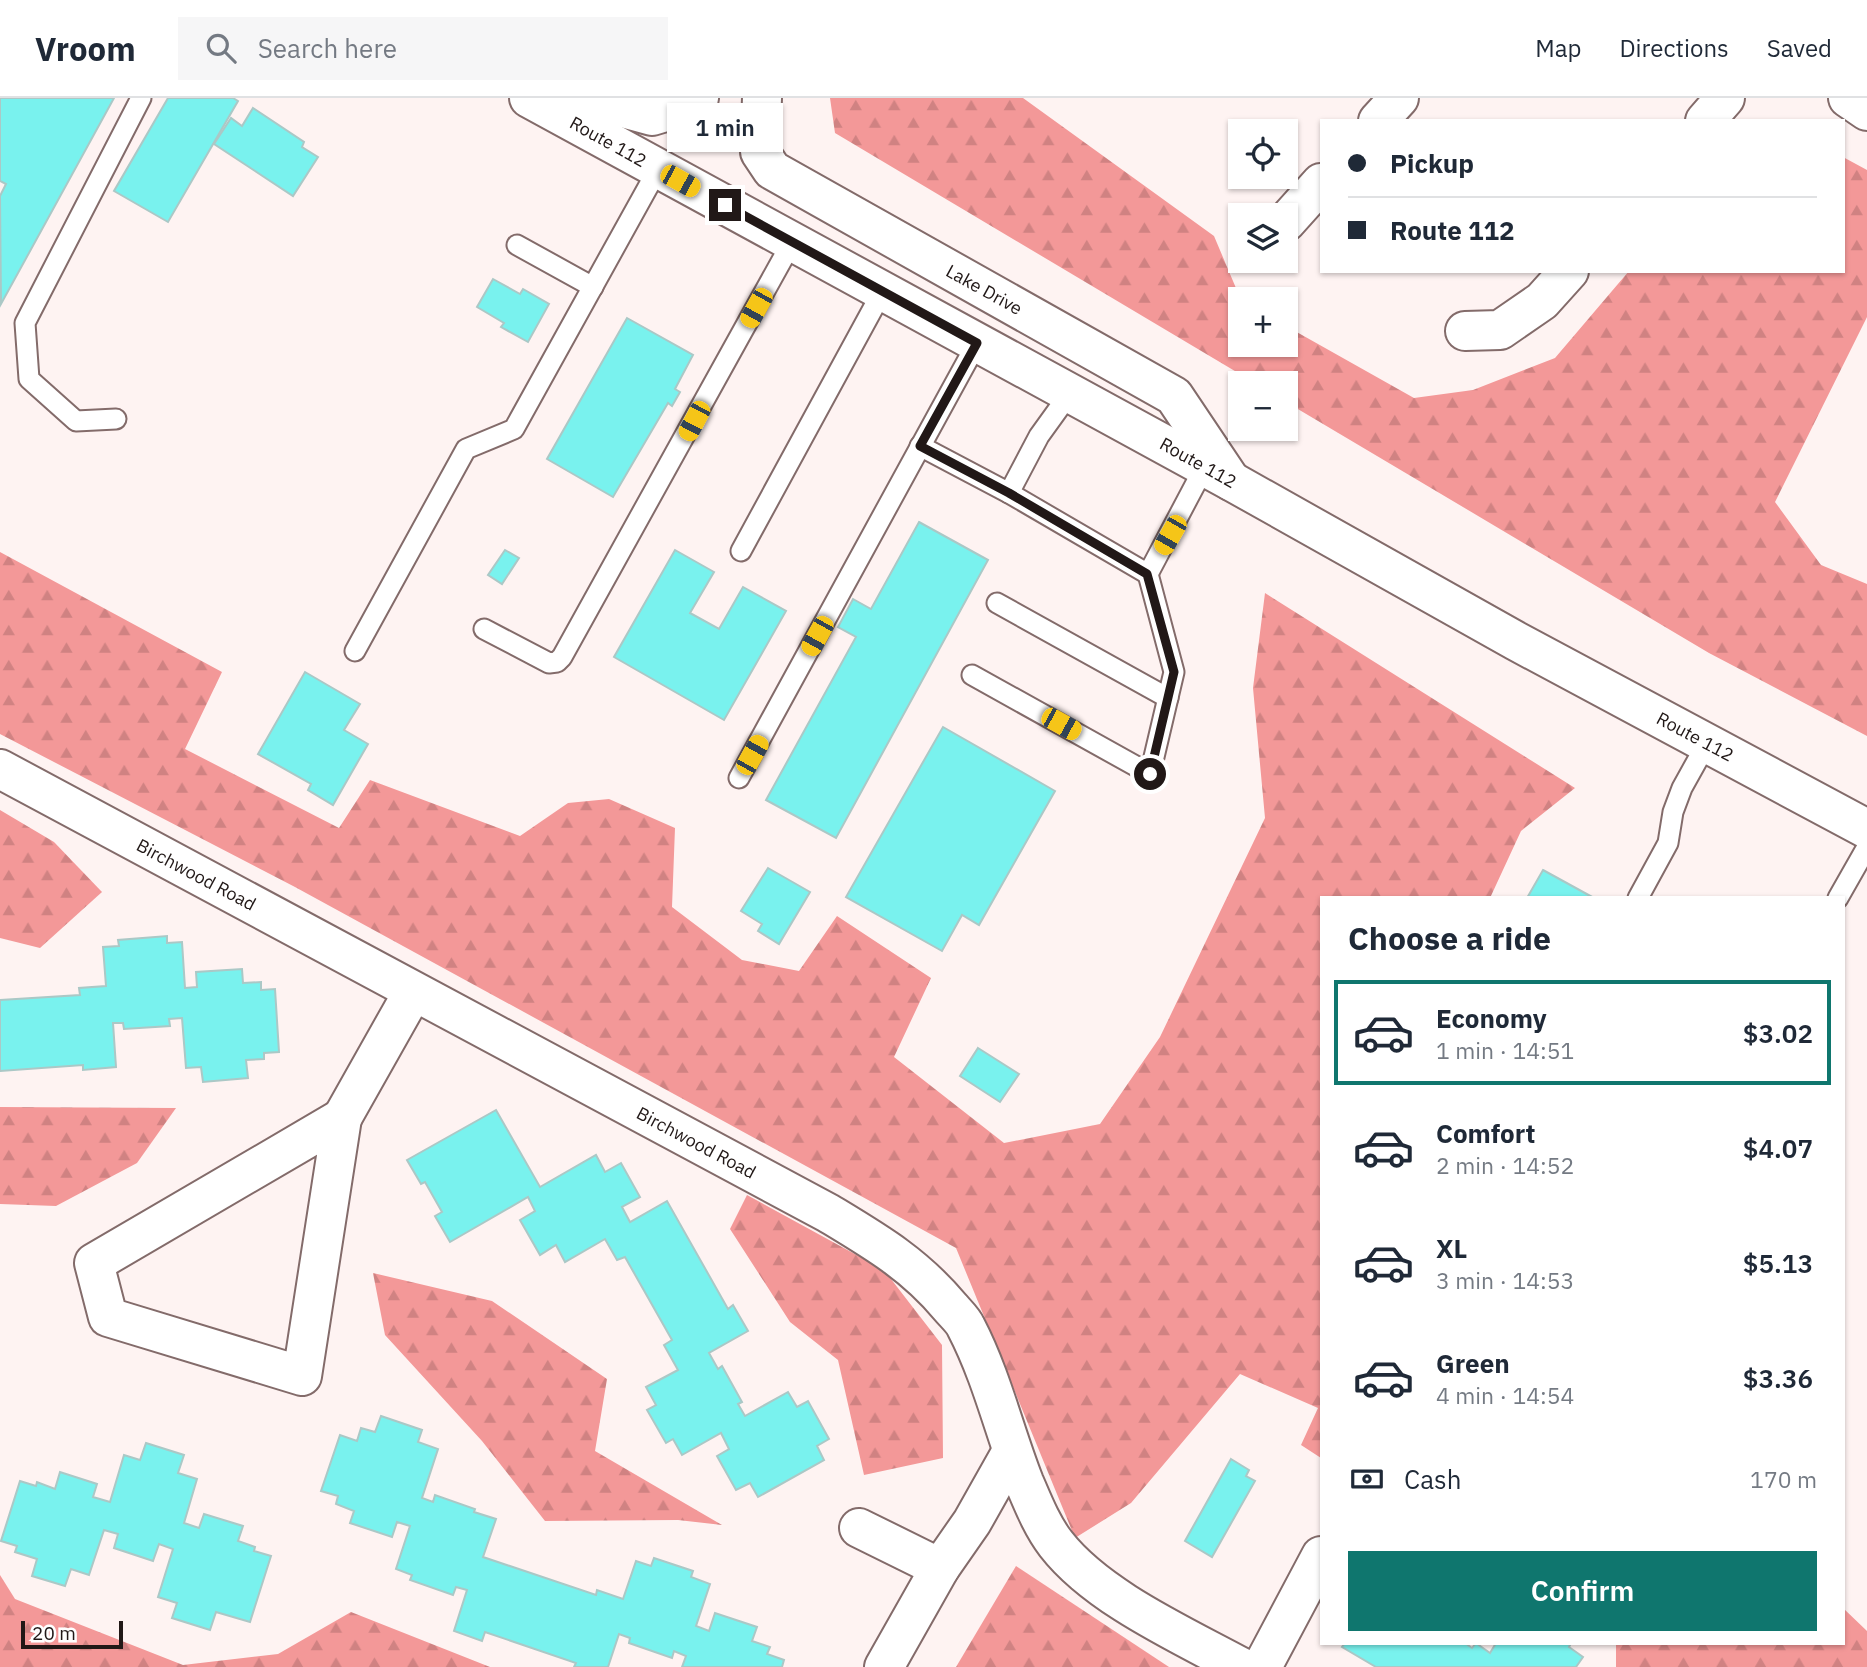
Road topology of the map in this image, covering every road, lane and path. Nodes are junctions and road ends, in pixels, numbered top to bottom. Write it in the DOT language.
graph roads {
  1 [pos="141,98"];
  2 [pos="529,98"];
  3 [pos="586,98"];
  4 [pos="699,98"];
  5 [pos="762,98"];
  6 [pos="1399,98"];
  7 [pos="1725,98"];
  8 [pos="1848,98"];
  9 [pos="1867,111"];
  10 [pos="1380,119"];
  11 [pos="1707,119"];
  12 [pos="657,169"];
  13 [pos="1320,184"];
  14 [pos="1298,209"];
  15 [pos="792,242"];
  16 [pos="517,245"];
  17 [pos="1567,273"];
  18 [pos="593,286"];
  19 [pos="882,292"];
  20 [pos="1465,331"];
  21 [pos="977,343"];
  22 [pos="1070,393"];
  23 [pos="117,419"];
  24 [pos="920,446"];
  25 [pos="1218,473"];
  26 [pos="1009,493"];
  27 [pos="741,551"];
  28 [pos="1147,574"];
  29 [pos="997,603"];
  30 [pos="484,629"];
  31 [pos="355,651"];
  32 [pos="972,675"];
  33 [pos="1168,698"];
  34 [pos="1707,743"];
  35 [pos="0,769"];
  36 [pos="739,778"];
  37 [pos="1867,829"];
  38 [pos="1867,847"];
  39 [pos="1639,896"];
  40 [pos="1839,896"];
  41 [pos="413,992"];
  42 [pos="342,1118"];
  43 [pos="1012,1451"];
  44 [pos="859,1528"];
  45 [pos="1320,1558"];
  46 [pos="940,1568"];
  47 [pos="884,1667"];
  48 [pos="1241,1667"];
  49 [pos="1262,1667"];
  1 -- 23 [label="lane"];
  2 -- 12 [label="street, Route 112"];
  3 -- 4 [label="street"];
  5 -- 25 [label="street, Lake Drive"];
  6 -- 10 [label="street"];
  7 -- 11 [label="street"];
  8 -- 9 [label="street"];
  12 -- 15 [label="street, Route 112"];
  12 -- 18 [label="lane"];
  13 -- 14 [label="street"];
  15 -- 19 [label="street, Route 112"];
  15 -- 30 [label="lane"];
  16 -- 18 [label="lane"];
  17 -- 20 [label="street"];
  18 -- 31 [label="lane"];
  19 -- 21 [label="street, Route 112"];
  19 -- 27 [label="lane"];
  21 -- 22 [label="street, Route 112"];
  21 -- 24 [label="lane"];
  22 -- 25 [label="street, Route 112"];
  22 -- 26 [label="lane"];
  24 -- 26 [label="lane"];
  24 -- 36 [label="lane"];
  25 -- 28 [label="lane"];
  25 -- 34 [label="street, Route 112"];
  26 -- 28 [label="lane"];
  28 -- 33 [label="lane"];
  29 -- 33 [label="lane"];
  32 -- 33 [label="lane"];
  34 -- 37 [label="street, Route 112"];
  34 -- 39 [label="lane"];
  35 -- 41 [label="street, Birchwood Road"];
  38 -- 40 [label="lane"];
  41 -- 42 [label="street"];
  41 -- 43 [label="street, Birchwood Road"];
  42 -- 42 [label="street"];
  43 -- 46 [label="street"];
  43 -- 48 [label="street, Birchwood Road"];
  44 -- 46 [label="street"];
  45 -- 49 [label="street"];
  46 -- 47 [label="street"];
}
